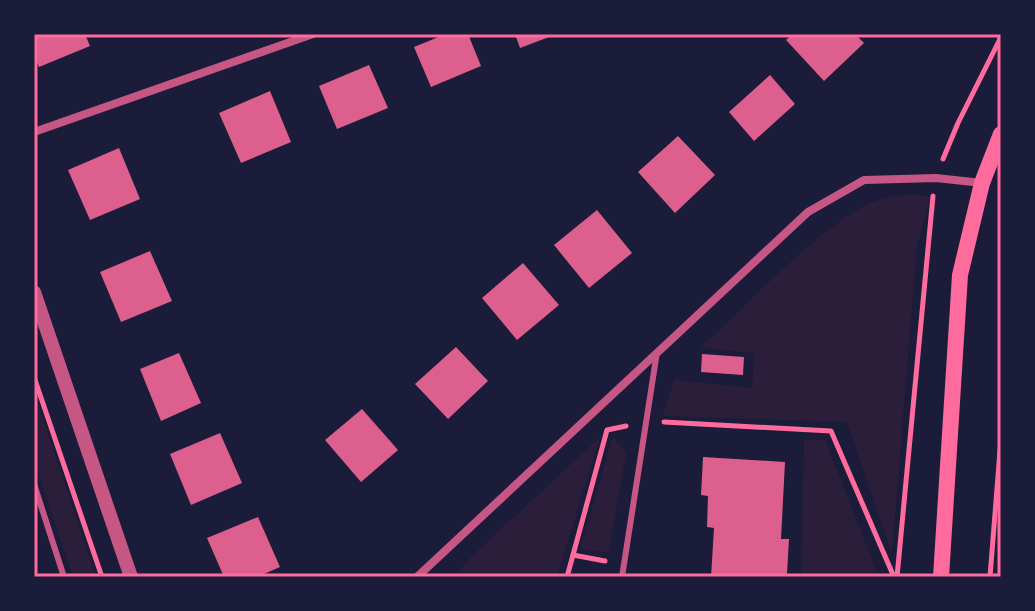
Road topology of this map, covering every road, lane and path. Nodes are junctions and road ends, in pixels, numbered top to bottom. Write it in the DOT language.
graph roads {
  1 [pos="313,34"];
  2 [pos="1001,37"];
  3 [pos="34,132"];
  4 [pos="1001,134"];
  5 [pos="936,178"];
  6 [pos="982,183"];
  7 [pos="34,292"];
  8 [pos="657,352"];
  9 [pos="34,377"];
  10 [pos="645,422"];
  11 [pos="1001,438"];
  12 [pos="34,484"];
  13 [pos="64,577"];
  14 [pos="102,577"];
  15 [pos="131,577"];
  16 [pos="417,577"];
  17 [pos="567,577"];
  18 [pos="622,577"];
  19 [pos="896,577"];
  20 [pos="941,577"];
  21 [pos="990,577"];
  1 -- 3 [label="street"];
  2 -- 5 [label="path"];
  4 -- 6 [label="main road"];
  5 -- 6 [label="street"];
  5 -- 8 [label="street"];
  5 -- 19 [label="path"];
  6 -- 20 [label="main road"];
  7 -- 15 [label="street"];
  8 -- 10 [label="lane"];
  8 -- 16 [label="street"];
  9 -- 14 [label="path"];
  10 -- 17 [label="path"];
  10 -- 18 [label="lane"];
  10 -- 19 [label="path"];
  11 -- 21 [label="path"];
  12 -- 13 [label="lane"];
}
